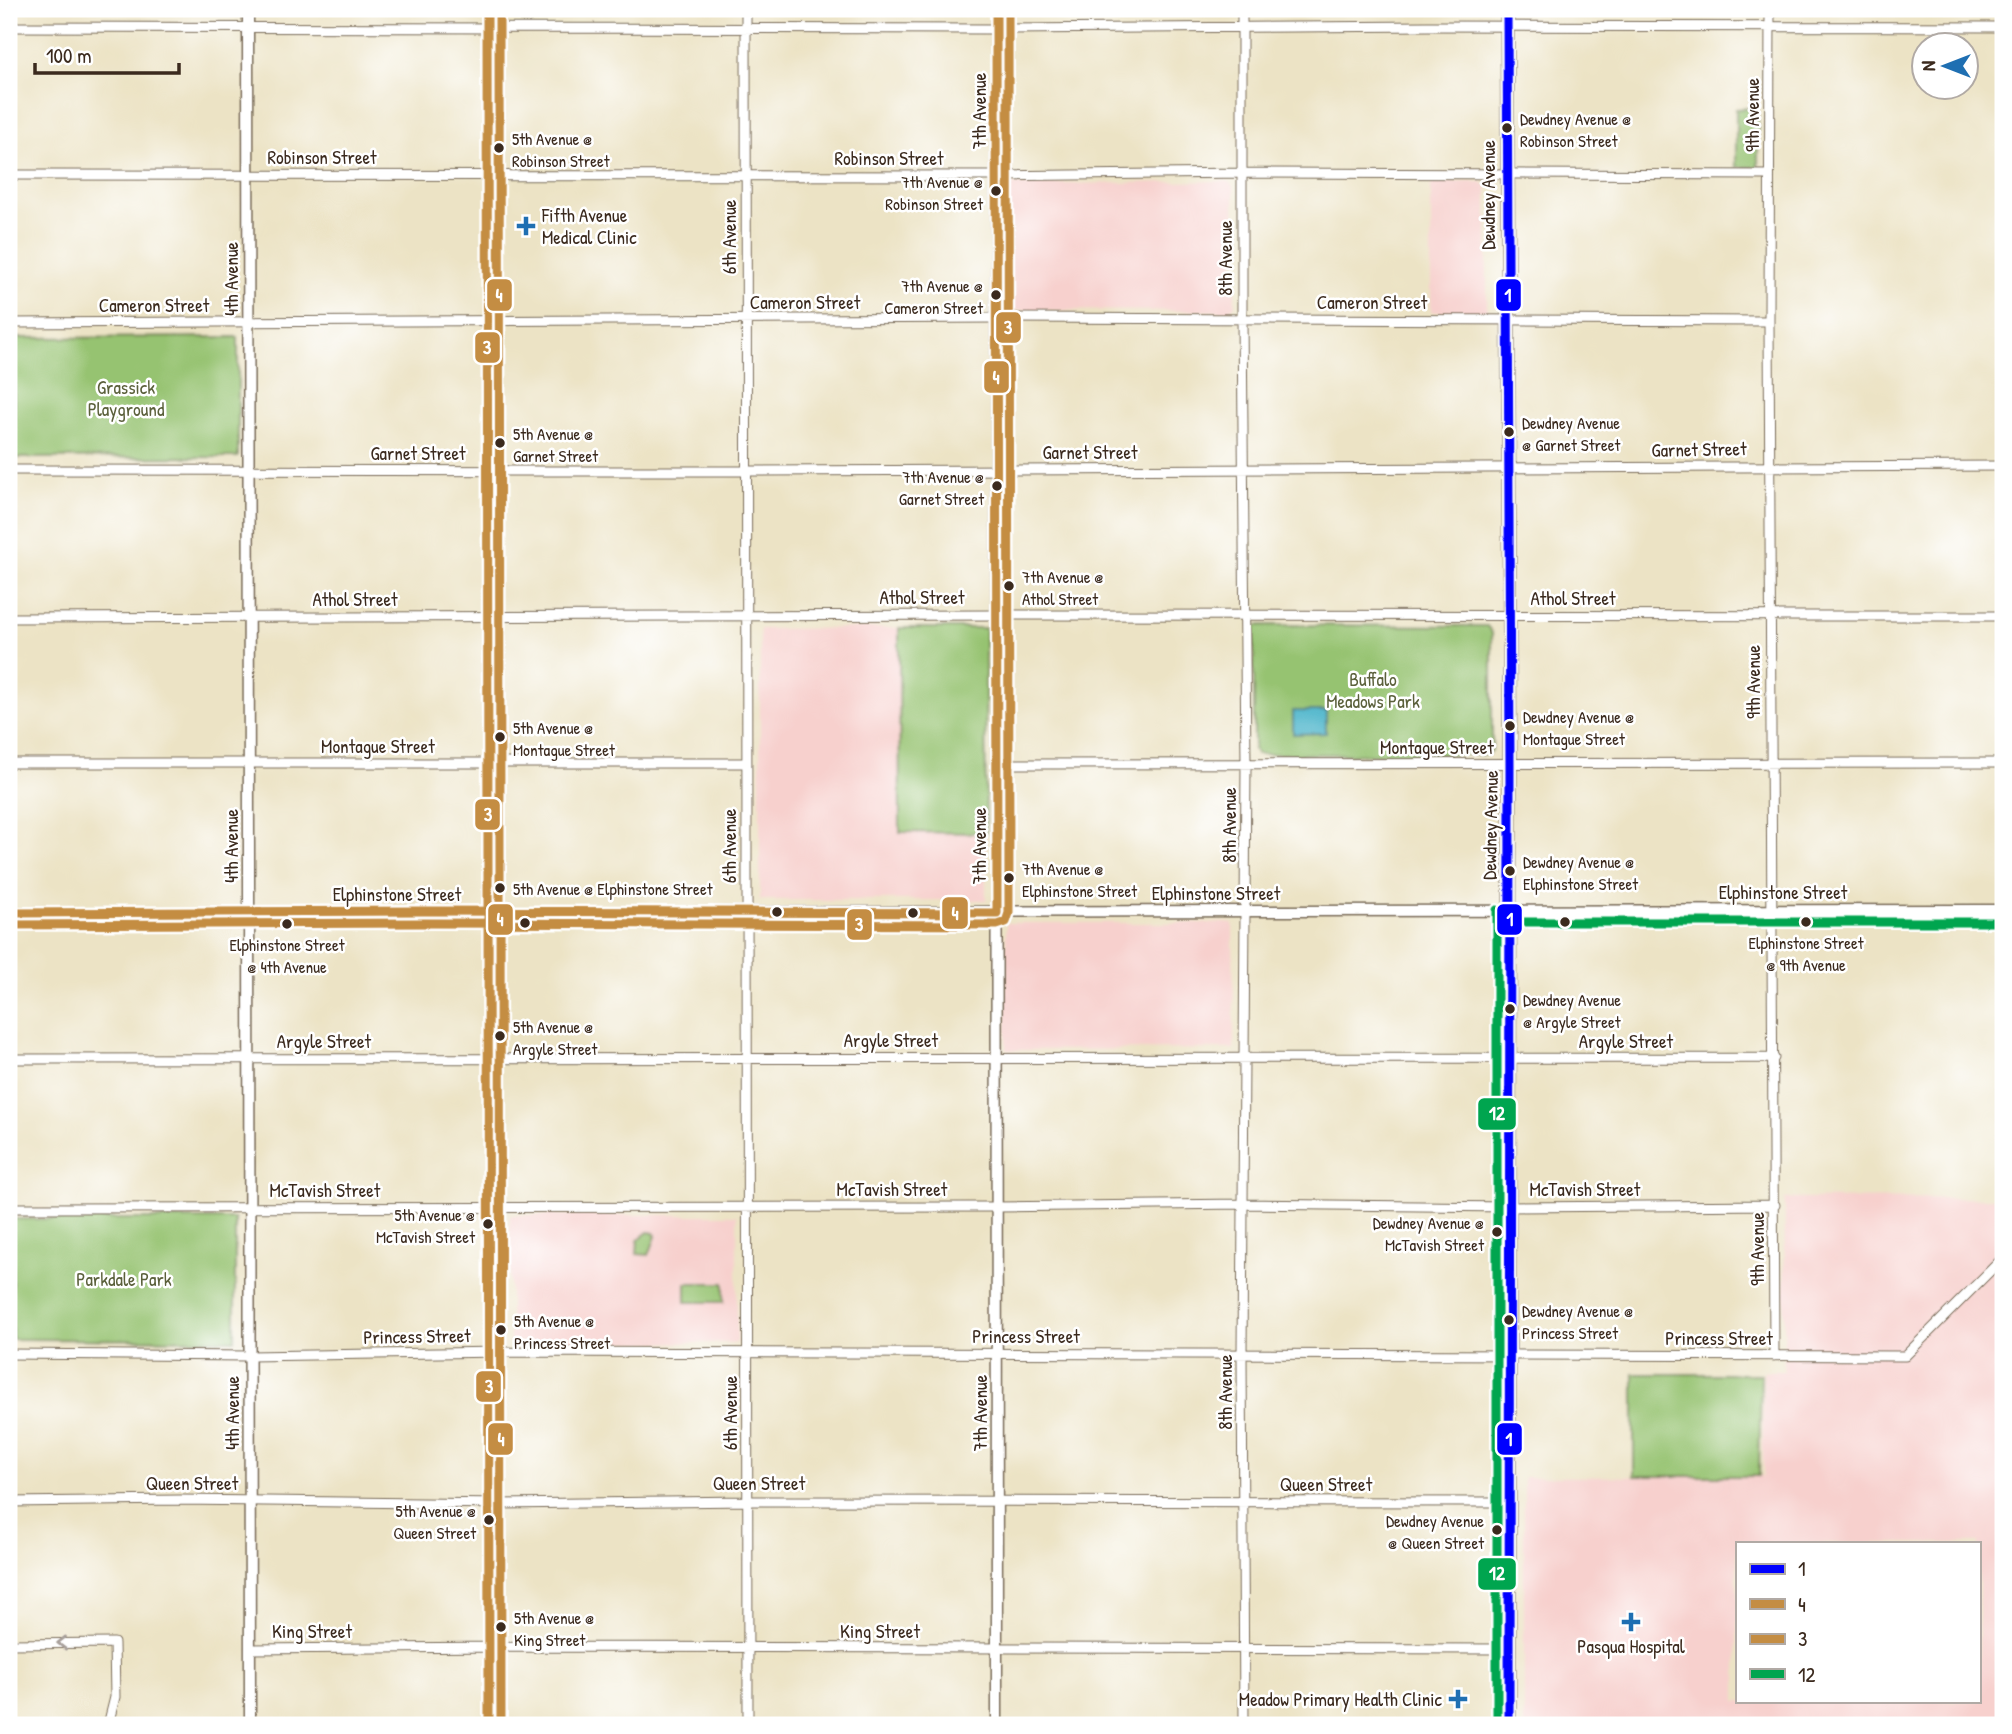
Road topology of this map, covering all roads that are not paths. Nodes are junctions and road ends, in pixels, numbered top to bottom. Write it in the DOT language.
graph roads {
  1 [pos="247,9"];
  2 [pos="499,9"];
  3 [pos="746,9"];
  4 [pos="996,9"];
  5 [pos="1242,9"];
  6 [pos="1507,9"];
  7 [pos="1770,9"];
  8 [pos="1507,26"];
  9 [pos="9,27"];
  10 [pos="247,27"];
  11 [pos="1242,27"];
  12 [pos="1770,27"];
  13 [pos="2003,27"];
  14 [pos="500,28"];
  15 [pos="746,28"];
  16 [pos="996,29"];
  17 [pos="1243,173"];
  18 [pos="499,174"];
  19 [pos="746,174"];
  20 [pos="9,175"];
  21 [pos="248,175"];
  22 [pos="1508,175"];
  23 [pos="1769,175"];
  24 [pos="996,176"];
  25 [pos="995,318"];
  26 [pos="746,320"];
  27 [pos="1242,320"];
  28 [pos="1508,320"];
  29 [pos="1769,321"];
  30 [pos="500,322"];
  31 [pos="9,323"];
  32 [pos="248,323"];
  33 [pos="1769,466"];
  34 [pos="2003,466"];
  35 [pos="1509,467"];
  36 [pos="995,469"];
  37 [pos="1244,469"];
  38 [pos="9,470"];
  39 [pos="248,470"];
  40 [pos="500,471"];
  41 [pos="746,471"];
  42 [pos="746,615"];
  43 [pos="996,615"];
  44 [pos="1245,615"];
  45 [pos="1770,615"];
  46 [pos="499,616"];
  47 [pos="1509,616"];
  48 [pos="2003,616"];
  49 [pos="248,617"];
  50 [pos="9,618"];
  51 [pos="1771,762"];
  52 [pos="249,763"];
  53 [pos="500,763"];
  54 [pos="747,763"];
  55 [pos="1246,763"];
  56 [pos="2003,763"];
  57 [pos="9,764"];
  58 [pos="996,764"];
  59 [pos="1510,764"];
  60 [pos="1773,909"];
  61 [pos="1508,910"];
  62 [pos="2003,910"];
  63 [pos="501,911"];
  64 [pos="747,911"];
  65 [pos="1246,911"];
  66 [pos="249,912"];
  67 [pos="997,913"];
  68 [pos="9,914"];
  69 [pos="249,1058"];
  70 [pos="500,1058"];
  71 [pos="747,1058"];
  72 [pos="997,1058"];
  73 [pos="1245,1058"];
  74 [pos="1508,1058"];
  75 [pos="1774,1058"];
  76 [pos="9,1059"];
  77 [pos="1243,1204"];
  78 [pos="1775,1205"];
  79 [pos="747,1206"];
  80 [pos="1508,1206"];
  81 [pos="500,1207"];
  82 [pos="998,1207"];
  83 [pos="9,1208"];
  84 [pos="249,1208"];
  85 [pos="2003,1258"];
  86 [pos="501,1352"];
  87 [pos="9,1354"];
  88 [pos="747,1354"];
  89 [pos="998,1354"];
  90 [pos="1242,1354"];
  91 [pos="1509,1354"];
  92 [pos="250,1356"];
  93 [pos="1774,1356"];
  94 [pos="748,1500"];
  95 [pos="250,1501"];
  96 [pos="997,1501"];
  97 [pos="9,1502"];
  98 [pos="1243,1502"];
  99 [pos="1509,1502"];
  100 [pos="500,1504"];
  101 [pos="9,1643"];
  102 [pos="500,1647"];
  103 [pos="1244,1647"];
  104 [pos="748,1648"];
  105 [pos="250,1649"];
  106 [pos="997,1649"];
  107 [pos="1509,1649"];
  108 [pos="108,1725"];
  109 [pos="250,1725"];
  110 [pos="501,1725"];
  111 [pos="748,1725"];
  112 [pos="997,1725"];
  113 [pos="1244,1725"];
  114 [pos="1510,1725"];
  1 -- 10 [label="street, 4th Avenue"];
  2 -- 14 [label="street"];
  3 -- 15 [label="street, 6th Avenue"];
  4 -- 16 [label="street, 7th Avenue"];
  5 -- 11 [label="street, 8th Avenue"];
  6 -- 8 [label="main road, Dewdney Avenue"];
  7 -- 12 [label="street, 9th Avenue"];
  8 -- 11 [label="street"];
  8 -- 12 [label="street"];
  8 -- 22 [label="main road, Dewdney Avenue"];
  9 -- 10 [label="street"];
  10 -- 14 [label="street"];
  10 -- 21 [label="street, 4th Avenue"];
  11 -- 16 [label="street"];
  11 -- 17 [label="street, 8th Avenue"];
  12 -- 13 [label="street"];
  12 -- 23 [label="street, 9th Avenue"];
  14 -- 15 [label="street"];
  14 -- 18 [label="street"];
  15 -- 16 [label="street"];
  15 -- 19 [label="street, 6th Avenue"];
  16 -- 24 [label="street, 7th Avenue"];
  17 -- 22 [label="street, Robinson Street"];
  17 -- 24 [label="street, Robinson Street"];
  17 -- 27 [label="street, 8th Avenue"];
  18 -- 19 [label="street, Robinson Street"];
  18 -- 21 [label="street, Robinson Street"];
  18 -- 30 [label="street"];
  19 -- 24 [label="street, Robinson Street"];
  19 -- 26 [label="street, 6th Avenue"];
  20 -- 21 [label="street, Robinson Street"];
  21 -- 32 [label="street, 4th Avenue"];
  22 -- 23 [label="street, Robinson Street"];
  22 -- 28 [label="main road, Dewdney Avenue"];
  23 -- 29 [label="street, 9th Avenue"];
  24 -- 25 [label="street, 7th Avenue"];
  25 -- 26 [label="street, Cameron Street"];
  25 -- 27 [label="street, Cameron Street"];
  25 -- 36 [label="street, 7th Avenue"];
  26 -- 30 [label="street, Cameron Street"];
  26 -- 41 [label="street, 6th Avenue"];
  27 -- 28 [label="street, Cameron Street"];
  27 -- 37 [label="street, 8th Avenue"];
  28 -- 29 [label="street, Cameron Street"];
  28 -- 35 [label="main road, Dewdney Avenue"];
  29 -- 33 [label="street, 9th Avenue"];
  30 -- 32 [label="street, Cameron Street"];
  30 -- 40 [label="street"];
  31 -- 32 [label="street, Cameron Street"];
  32 -- 39 [label="street, 4th Avenue"];
  33 -- 34 [label="street, Garnet Street"];
  33 -- 35 [label="street, Garnet Street"];
  33 -- 45 [label="street, 9th Avenue"];
  35 -- 37 [label="street, Garnet Street"];
  35 -- 47 [label="main road, Dewdney Avenue"];
  36 -- 37 [label="street, Garnet Street"];
  36 -- 41 [label="street, Garnet Street"];
  36 -- 43 [label="street, 7th Avenue"];
  37 -- 44 [label="street, 8th Avenue"];
  38 -- 39 [label="street, Garnet Street"];
  39 -- 40 [label="street, Garnet Street"];
  39 -- 49 [label="street, 4th Avenue"];
  40 -- 41 [label="street, Garnet Street"];
  40 -- 46 [label="street"];
  41 -- 42 [label="street, 6th Avenue"];
  42 -- 43 [label="street, Athol Street"];
  42 -- 46 [label="street, Athol Street"];
  42 -- 54 [label="street, 6th Avenue"];
  43 -- 44 [label="street, Athol Street"];
  43 -- 58 [label="street, 7th Avenue"];
  44 -- 47 [label="street, Athol Street"];
  44 -- 55 [label="street, 8th Avenue"];
  45 -- 47 [label="street, Athol Street"];
  45 -- 48 [label="street, Athol Street"];
  45 -- 51 [label="street, 9th Avenue"];
  46 -- 49 [label="street, Athol Street"];
  46 -- 53 [label="street"];
  47 -- 59 [label="main road, Dewdney Avenue"];
  49 -- 50 [label="street, Athol Street"];
  49 -- 52 [label="street, 4th Avenue"];
  51 -- 56 [label="street, Montague Street"];
  51 -- 59 [label="street, Montague Street"];
  51 -- 60 [label="street, 9th Avenue"];
  52 -- 53 [label="street, Montague Street"];
  52 -- 57 [label="street, Montague Street"];
  52 -- 66 [label="street, 4th Avenue"];
  53 -- 54 [label="street, Montague Street"];
  53 -- 63 [label="street"];
  54 -- 64 [label="street, 6th Avenue"];
  55 -- 58 [label="street, Montague Street"];
  55 -- 59 [label="street, Montague Street"];
  55 -- 65 [label="street, 8th Avenue"];
  58 -- 67 [label="street, 7th Avenue"];
  59 -- 61 [label="main road, Dewdney Avenue"];
  60 -- 61 [label="street, Elphinstone Street"];
  60 -- 62 [label="street, Elphinstone Street"];
  60 -- 75 [label="street, 9th Avenue"];
  61 -- 65 [label="street, Elphinstone Street"];
  61 -- 74 [label="main road, Dewdney Avenue"];
  63 -- 64 [label="street, Elphinstone Street"];
  63 -- 66 [label="street, Elphinstone Street"];
  63 -- 70 [label="street"];
  64 -- 67 [label="street, Elphinstone Street"];
  64 -- 71 [label="street, 6th Avenue"];
  65 -- 67 [label="street, Elphinstone Street"];
  65 -- 73 [label="street, 8th Avenue"];
  66 -- 68 [label="street, Elphinstone Street"];
  66 -- 69 [label="street, 4th Avenue"];
  67 -- 72 [label="street, 7th Avenue"];
  69 -- 70 [label="street, Argyle Street"];
  69 -- 76 [label="street, Argyle Street"];
  69 -- 84 [label="street, 4th Avenue"];
  70 -- 71 [label="street, Argyle Street"];
  70 -- 81 [label="street"];
  71 -- 72 [label="street, Argyle Street"];
  71 -- 79 [label="street, 6th Avenue"];
  72 -- 73 [label="street, Argyle Street"];
  72 -- 82 [label="street, 7th Avenue"];
  73 -- 74 [label="street, Argyle Street"];
  73 -- 77 [label="street, 8th Avenue"];
  74 -- 75 [label="street, Argyle Street"];
  74 -- 80 [label="main road, Dewdney Avenue"];
  75 -- 78 [label="street, 9th Avenue"];
  77 -- 80 [label="street, McTavish Street"];
  77 -- 82 [label="street, McTavish Street"];
  77 -- 90 [label="street, 8th Avenue"];
  78 -- 80 [label="street, McTavish Street"];
  78 -- 93 [label="street, 9th Avenue"];
  79 -- 81 [label="street, McTavish Street"];
  79 -- 82 [label="street, McTavish Street"];
  79 -- 88 [label="street, 6th Avenue"];
  80 -- 91 [label="main road, Dewdney Avenue"];
  81 -- 84 [label="street, McTavish Street"];
  81 -- 86 [label="street"];
  82 -- 89 [label="street, 7th Avenue"];
  83 -- 84 [label="street, McTavish Street"];
  84 -- 92 [label="street, 4th Avenue"];
  85 -- 93 [label="street, Princess Street"];
  86 -- 88 [label="street, Princess Street"];
  86 -- 92 [label="street, Princess Street"];
  86 -- 100 [label="street"];
  87 -- 92 [label="street, Princess Street"];
  88 -- 89 [label="street, Princess Street"];
  88 -- 94 [label="street, 6th Avenue"];
  89 -- 90 [label="street, Princess Street"];
  89 -- 96 [label="street, 7th Avenue"];
  90 -- 91 [label="street, Princess Street"];
  90 -- 98 [label="street, 8th Avenue"];
  91 -- 93 [label="street, Princess Street"];
  91 -- 99 [label="main road, Dewdney Avenue"];
  92 -- 95 [label="street, 4th Avenue"];
  94 -- 96 [label="street, Queen Street"];
  94 -- 100 [label="street, Queen Street"];
  94 -- 104 [label="street, 6th Avenue"];
  95 -- 97 [label="street, Queen Street"];
  95 -- 100 [label="street, Queen Street"];
  95 -- 105 [label="street, 4th Avenue"];
  96 -- 98 [label="street, Queen Street"];
  96 -- 106 [label="street, 7th Avenue"];
  98 -- 99 [label="street, Queen Street"];
  98 -- 103 [label="street, 8th Avenue"];
  99 -- 107 [label="main road, Dewdney Avenue"];
  100 -- 102 [label="street"];
  108 -- 101 [label="street, one-way"];
  102 -- 104 [label="street, King Street"];
  102 -- 105 [label="street, King Street"];
  102 -- 110 [label="street"];
  103 -- 106 [label="street, King Street"];
  103 -- 107 [label="street, King Street"];
  103 -- 113 [label="street, 8th Avenue"];
  104 -- 106 [label="street, King Street"];
  104 -- 111 [label="street, 6th Avenue"];
  105 -- 109 [label="street, 4th Avenue"];
  106 -- 112 [label="street, 7th Avenue"];
  107 -- 114 [label="main road, Dewdney Avenue"];
}
